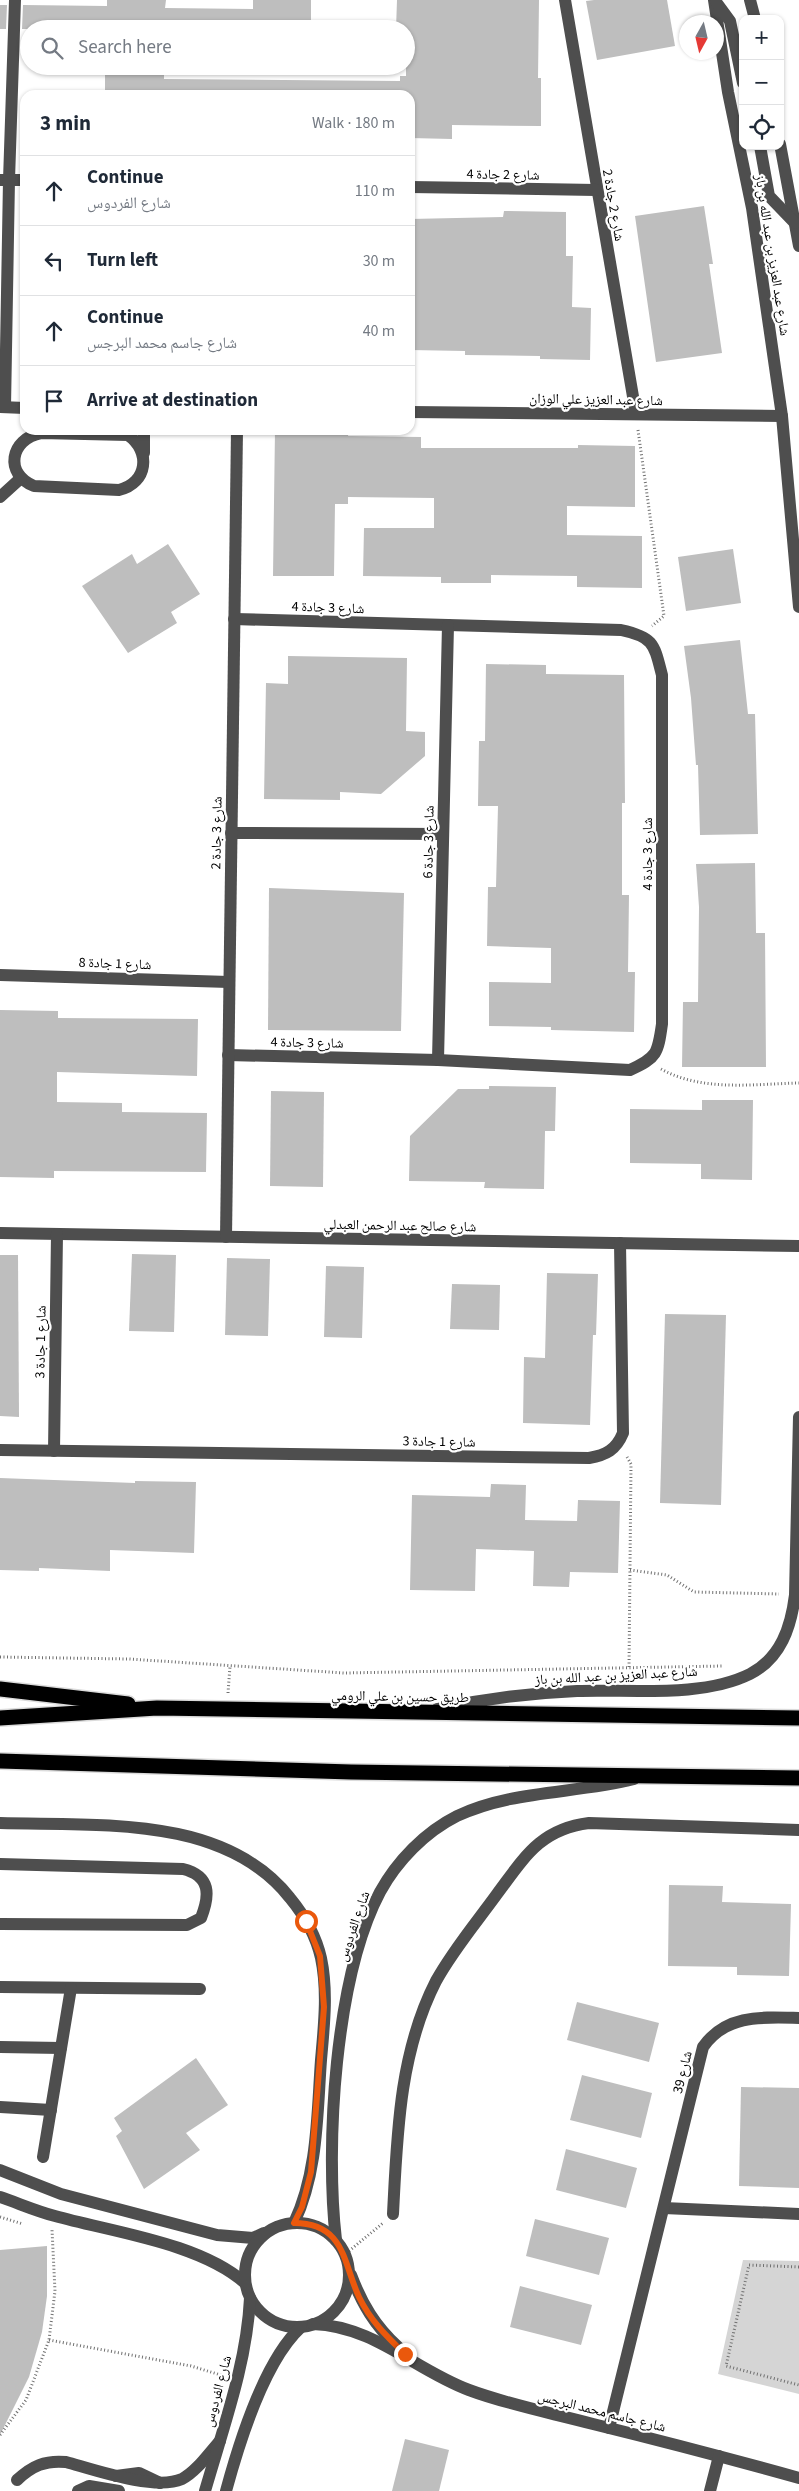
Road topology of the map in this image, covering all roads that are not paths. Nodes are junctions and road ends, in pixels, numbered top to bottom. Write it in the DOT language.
graph roads {
  1 [pos="15,0"];
  2 [pos="565,0"];
  3 [pos="714,0"];
  4 [pos="750,0"];
  5 [pos="754,15"];
  6 [pos="739,64"];
  7 [pos="739,123"];
  8 [pos="743,150"];
  9 [pos="761,150"];
  10 [pos="781,150"];
  11 [pos="4,180"];
  12 [pos="20,180"];
  13 [pos="415,187"];
  14 [pos="596,190"];
  15 [pos="795,223"];
  16 [pos="799,246"];
  17 [pos="3,407"];
  18 [pos="20,408"];
  19 [pos="415,412"];
  20 [pos="636,414"];
  21 [pos="782,416"];
  22 [pos="30,435"];
  23 [pos="125,435"];
  24 [pos="144,435"];
  25 [pos="237,435"];
  26 [pos="144,455"];
  27 [pos="21,478"];
  28 [pos="0,497"];
  29 [pos="799,607"];
  30 [pos="234,619"];
  31 [pos="448,625"];
  32 [pos="231,833"];
  33 [pos="443,834"];
  34 [pos="0,975"];
  35 [pos="229,982"];
  36 [pos="228,1056"];
  37 [pos="438,1060"];
  38 [pos="0,1233"];
  39 [pos="57,1234"];
  40 [pos="226,1237"];
  41 [pos="620,1243"];
  42 [pos="799,1246"];
  43 [pos="799,1417"];
  44 [pos="0,1450"];
  45 [pos="54,1451"];
  46 [pos="0,1689"];
  47 [pos="157,1708"];
  48 [pos="420,1712"];
  49 [pos="0,1718"];
  50 [pos="799,1718"];
  51 [pos="0,1760"];
  52 [pos="645,1776"];
  53 [pos="799,1778"];
  54 [pos="0,1823"];
  55 [pos="799,1830"];
  56 [pos="0,1864"];
  57 [pos="0,1924"];
  58 [pos="0,1987"];
  59 [pos="71,1988"];
  60 [pos="200,1989"];
  61 [pos="799,2018"];
  62 [pos="0,2047"];
  63 [pos="61,2048"];
  64 [pos="0,2107"];
  65 [pos="52,2110"];
  66 [pos="43,2157"];
  67 [pos="0,2170"];
  68 [pos="0,2197"];
  69 [pos="664,2208"];
  70 [pos="393,2214"];
  71 [pos="799,2214"];
  72 [pos="294,2223"];
  73 [pos="266,2232"];
  74 [pos="336,2240"];
  75 [pos="349,2271"];
  76 [pos="245,2283"];
  77 [pos="250,2298"];
  78 [pos="307,2326"];
  79 [pos="405,2354"];
  80 [pos="609,2428"];
  81 [pos="220,2441"];
  82 [pos="719,2456"];
  83 [pos="799,2478"];
  84 [pos="17,2480"];
  85 [pos="78,2491"];
  86 [pos="119,2491"];
  87 [pos="206,2491"];
  88 [pos="226,2491"];
  89 [pos="710,2491"];
  1 -- 11 [label="street"];
  2 -- 14 [label="street, شارع 2 جادة 2"];
  3 -- 6 [label="street"];
  3 -- 7 [label="street, شارع عبد العزيز بن عبد الله بن باز"];
  4 -- 5 [label="street"];
  8 -- 21 [label="street, شارع عبد العزيز بن عبد الله بن باز"];
  9 -- 15 [label="street"];
  10 -- 15 [label="street, شارع عبد العزيز بن عبد الله بن باز"];
  11 -- 12 [label="street"];
  11 -- 17 [label="street"];
  13 -- 14 [label="street, شارع 2 جادة 4"];
  14 -- 20 [label="street, شارع 2 جادة 2"];
  15 -- 16 [label="street, شارع عبد العزيز بن عبد الله بن باز"];
  17 -- 18 [label="street"];
  19 -- 20 [label="street, شارع عبد العزيز علي الوزان"];
  20 -- 21 [label="street, شارع عبد العزيز علي الوزان"];
  21 -- 29 [label="street, شارع عبد العزيز بن عبد الله بن باز"];
  22 -- 27 [label="street"];
  23 -- 26 [label="street"];
  24 -- 26 [label="street"];
  25 -- 30 [label="street, شارع 3 جادة 2"];
  26 -- 27 [label="street"];
  27 -- 28 [label="street"];
  30 -- 31 [label="street, شارع 3 جادة 4"];
  30 -- 32 [label="street, شارع 3 جادة 2"];
  31 -- 33 [label="street, شارع 3 جادة 6"];
  31 -- 37 [label="street, شارع 3 جادة 4"];
  32 -- 33 [label="street"];
  32 -- 35 [label="street, شارع 3 جادة 2"];
  33 -- 37 [label="street, شارع 3 جادة 6"];
  34 -- 35 [label="street, شارع 1 جادة 8"];
  35 -- 36 [label="street, شارع 3 جادة 2"];
  36 -- 37 [label="street, شارع 3 جادة 4"];
  36 -- 40 [label="street, شارع 3 جادة 2"];
  38 -- 39 [label="street, شارع صالح عبد الرحمن العبدلي"];
  39 -- 40 [label="street, شارع صالح عبد الرحمن العبدلي"];
  39 -- 45 [label="street, شارع 1 جادة 3"];
  40 -- 41 [label="street, شارع صالح عبد الرحمن العبدلي"];
  41 -- 42 [label="street, شارع صالح عبد الرحمن العبدلي"];
  41 -- 45 [label="street, شارع 1 جادة 3"];
  43 -- 48 [label="street, شارع عبد العزيز بن عبد الله بن باز"];
  44 -- 45 [label="street, شارع 1 جادة 3"];
  46 -- 47 [label="highway"];
  47 -- 48 [label="highway, طريق حسين بن علي الرومي"];
  47 -- 49 [label="highway, طريق حسين بن علي الرومي"];
  48 -- 50 [label="highway, طريق حسين بن علي الرومي"];
  51 -- 52 [label="highway"];
  52 -- 53 [label="highway"];
  52 -- 74 [label="street, شارع الفردوس"];
  54 -- 72 [label="street, شارع الفردوس"];
  55 -- 70 [label="street"];
  56 -- 57 [label="street"];
  58 -- 59 [label="street"];
  59 -- 60 [label="street"];
  59 -- 63 [label="street"];
  61 -- 69 [label="street, شارع 39"];
  62 -- 63 [label="street"];
  63 -- 65 [label="street"];
  64 -- 65 [label="street"];
  65 -- 66 [label="street"];
  67 -- 73 [label="street"];
  68 -- 76 [label="street"];
  69 -- 71 [label="street"];
  69 -- 80 [label="street, شارع 39"];
  72 -- 73 [label="street"];
  72 -- 74 [label="street"];
  73 -- 76 [label="street"];
  74 -- 75 [label="street"];
  75 -- 78 [label="street"];
  75 -- 79 [label="street, شارع جاسم محمد البرجس"];
  76 -- 77 [label="street"];
  77 -- 78 [label="street"];
  77 -- 81 [label="street, شارع الفردوس"];
  78 -- 79 [label="street, شارع جاسم محمد البرجس"];
  78 -- 88 [label="street"];
  79 -- 80 [label="street, شارع جاسم محمد البرجس"];
  80 -- 82 [label="street, شارع جاسم محمد البرجس"];
  81 -- 84 [label="street"];
  81 -- 87 [label="street, شارع الفردوس"];
  82 -- 83 [label="street, شارع جاسم محمد البرجس"];
  82 -- 89 [label="street"];
  85 -- 86 [label="street"];
}
